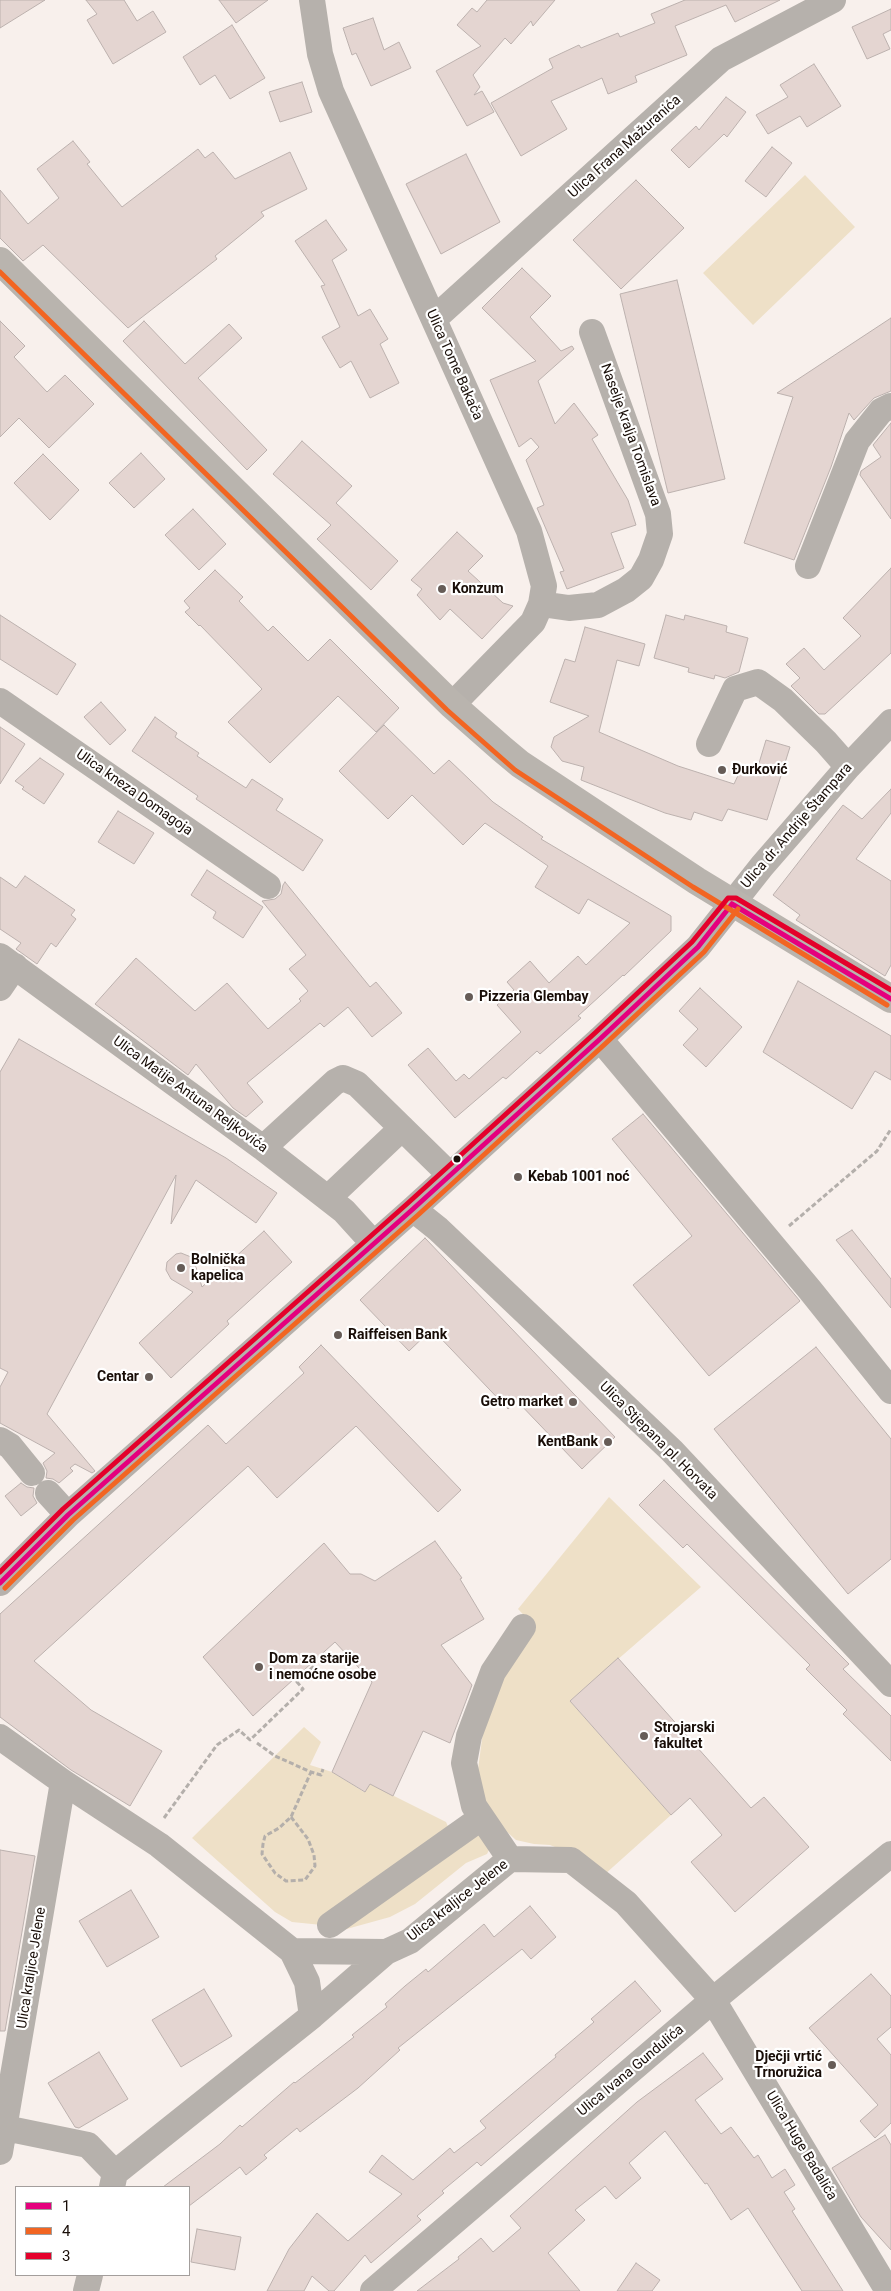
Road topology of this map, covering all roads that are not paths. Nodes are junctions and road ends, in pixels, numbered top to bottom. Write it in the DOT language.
graph roads {
  1 [pos="312,0"];
  2 [pos="833,0"];
  3 [pos="0,261"];
  4 [pos="434,320"];
  5 [pos="592,332"];
  6 [pos="891,406"];
  7 [pos="808,566"];
  8 [pos="541,604"];
  9 [pos="0,700"];
  10 [pos="452,704"];
  11 [pos="891,722"];
  12 [pos="709,744"];
  13 [pos="848,767"];
  14 [pos="268,886"];
  15 [pos="732,904"];
  16 [pos="7,961"];
  17 [pos="0,988"];
  18 [pos="891,998"];
  19 [pos="600,1039"];
  20 [pos="402,1128"];
  21 [pos="263,1148"];
  22 [pos="450,1176"];
  23 [pos="328,1198"];
  24 [pos="413,1209"];
  25 [pos="373,1243"];
  26 [pos="891,1391"];
  27 [pos="0,1440"];
  28 [pos="68,1515"];
  29 [pos="0,1582"];
  30 [pos="523,1627"];
  31 [pos="891,1684"];
  32 [pos="0,1737"];
  33 [pos="63,1782"];
  34 [pos="481,1818"];
  35 [pos="891,1854"];
  36 [pos="510,1859"];
  37 [pos="330,1925"];
  38 [pos="292,1951"];
  39 [pos="386,1952"];
  40 [pos="713,2000"];
  41 [pos="312,2016"];
  42 [pos="3,2140"];
  43 [pos="113,2180"];
  44 [pos="90,2276"];
  45 [pos="86,2291"];
  46 [pos="373,2291"];
  47 [pos="888,2291"];
  1 -- 4 [label="street, Ulica Tome Bakača"];
  2 -- 4 [label="street, Ulica Frana Mažuranića"];
  3 -- 10 [label="main road"];
  4 -- 8 [label="street, Ulica Tome Bakača"];
  5 -- 8 [label="street, Naselje kralja Tomislava"];
  6 -- 7 [label="street"];
  8 -- 10 [label="street, Ulica Tome Bakača"];
  9 -- 14 [label="street, Ulica kneza Domagoja"];
  10 -- 15 [label="main road"];
  11 -- 13 [label="street, Ulica dr. Andrije Štampara"];
  12 -- 13 [label="street"];
  13 -- 15 [label="street, Ulica dr. Andrije Štampara"];
  15 -- 18 [label="main road"];
  15 -- 19 [label="street, Ulica dr. Andrije Štampara"];
  16 -- 17 [label="street"];
  16 -- 21 [label="street, Ulica Matije Antuna Reljkovića"];
  19 -- 22 [label="street, Ulica dr. Andrije Štampara"];
  19 -- 26 [label="street"];
  20 -- 21 [label="street"];
  20 -- 22 [label="street"];
  20 -- 23 [label="street"];
  21 -- 23 [label="street, Ulica Matije Antuna Reljkovića"];
  22 -- 24 [label="street, Ulica dr. Andrije Štampara"];
  23 -- 25 [label="street, Ulica Matije Antuna Reljkovića"];
  24 -- 25 [label="street, Ulica dr. Andrije Štampara"];
  24 -- 31 [label="street, Ulica Stjepana pl. Horvata"];
  25 -- 28 [label="street, Ulica dr. Andrije Štampara"];
  27 -- 28 [label="street"];
  28 -- 29 [label="street, Ulica dr. Andrije Štampara"];
  30 -- 34 [label="street"];
  32 -- 33 [label="street"];
  33 -- 38 [label="street"];
  33 -- 42 [label="street, Ulica kraljice Jelene"];
  34 -- 36 [label="street"];
  34 -- 37 [label="street"];
  35 -- 40 [label="street, Ulica Ivana Gundulića"];
  36 -- 39 [label="street, Ulica kraljice Jelene"];
  36 -- 40 [label="street, Ulica kraljice Jelene"];
  38 -- 39 [label="street, Ulica kraljice Jelene"];
  38 -- 41 [label="street"];
  39 -- 41 [label="street, Ulica kraljice Jelene"];
  40 -- 46 [label="street, Ulica Ivana Gundulića"];
  40 -- 47 [label="street, Ulica Huge Badalića"];
  41 -- 43 [label="street, Ulica kraljice Jelene"];
  42 -- 43 [label="street"];
  44 -- 45 [label="street"];
}
